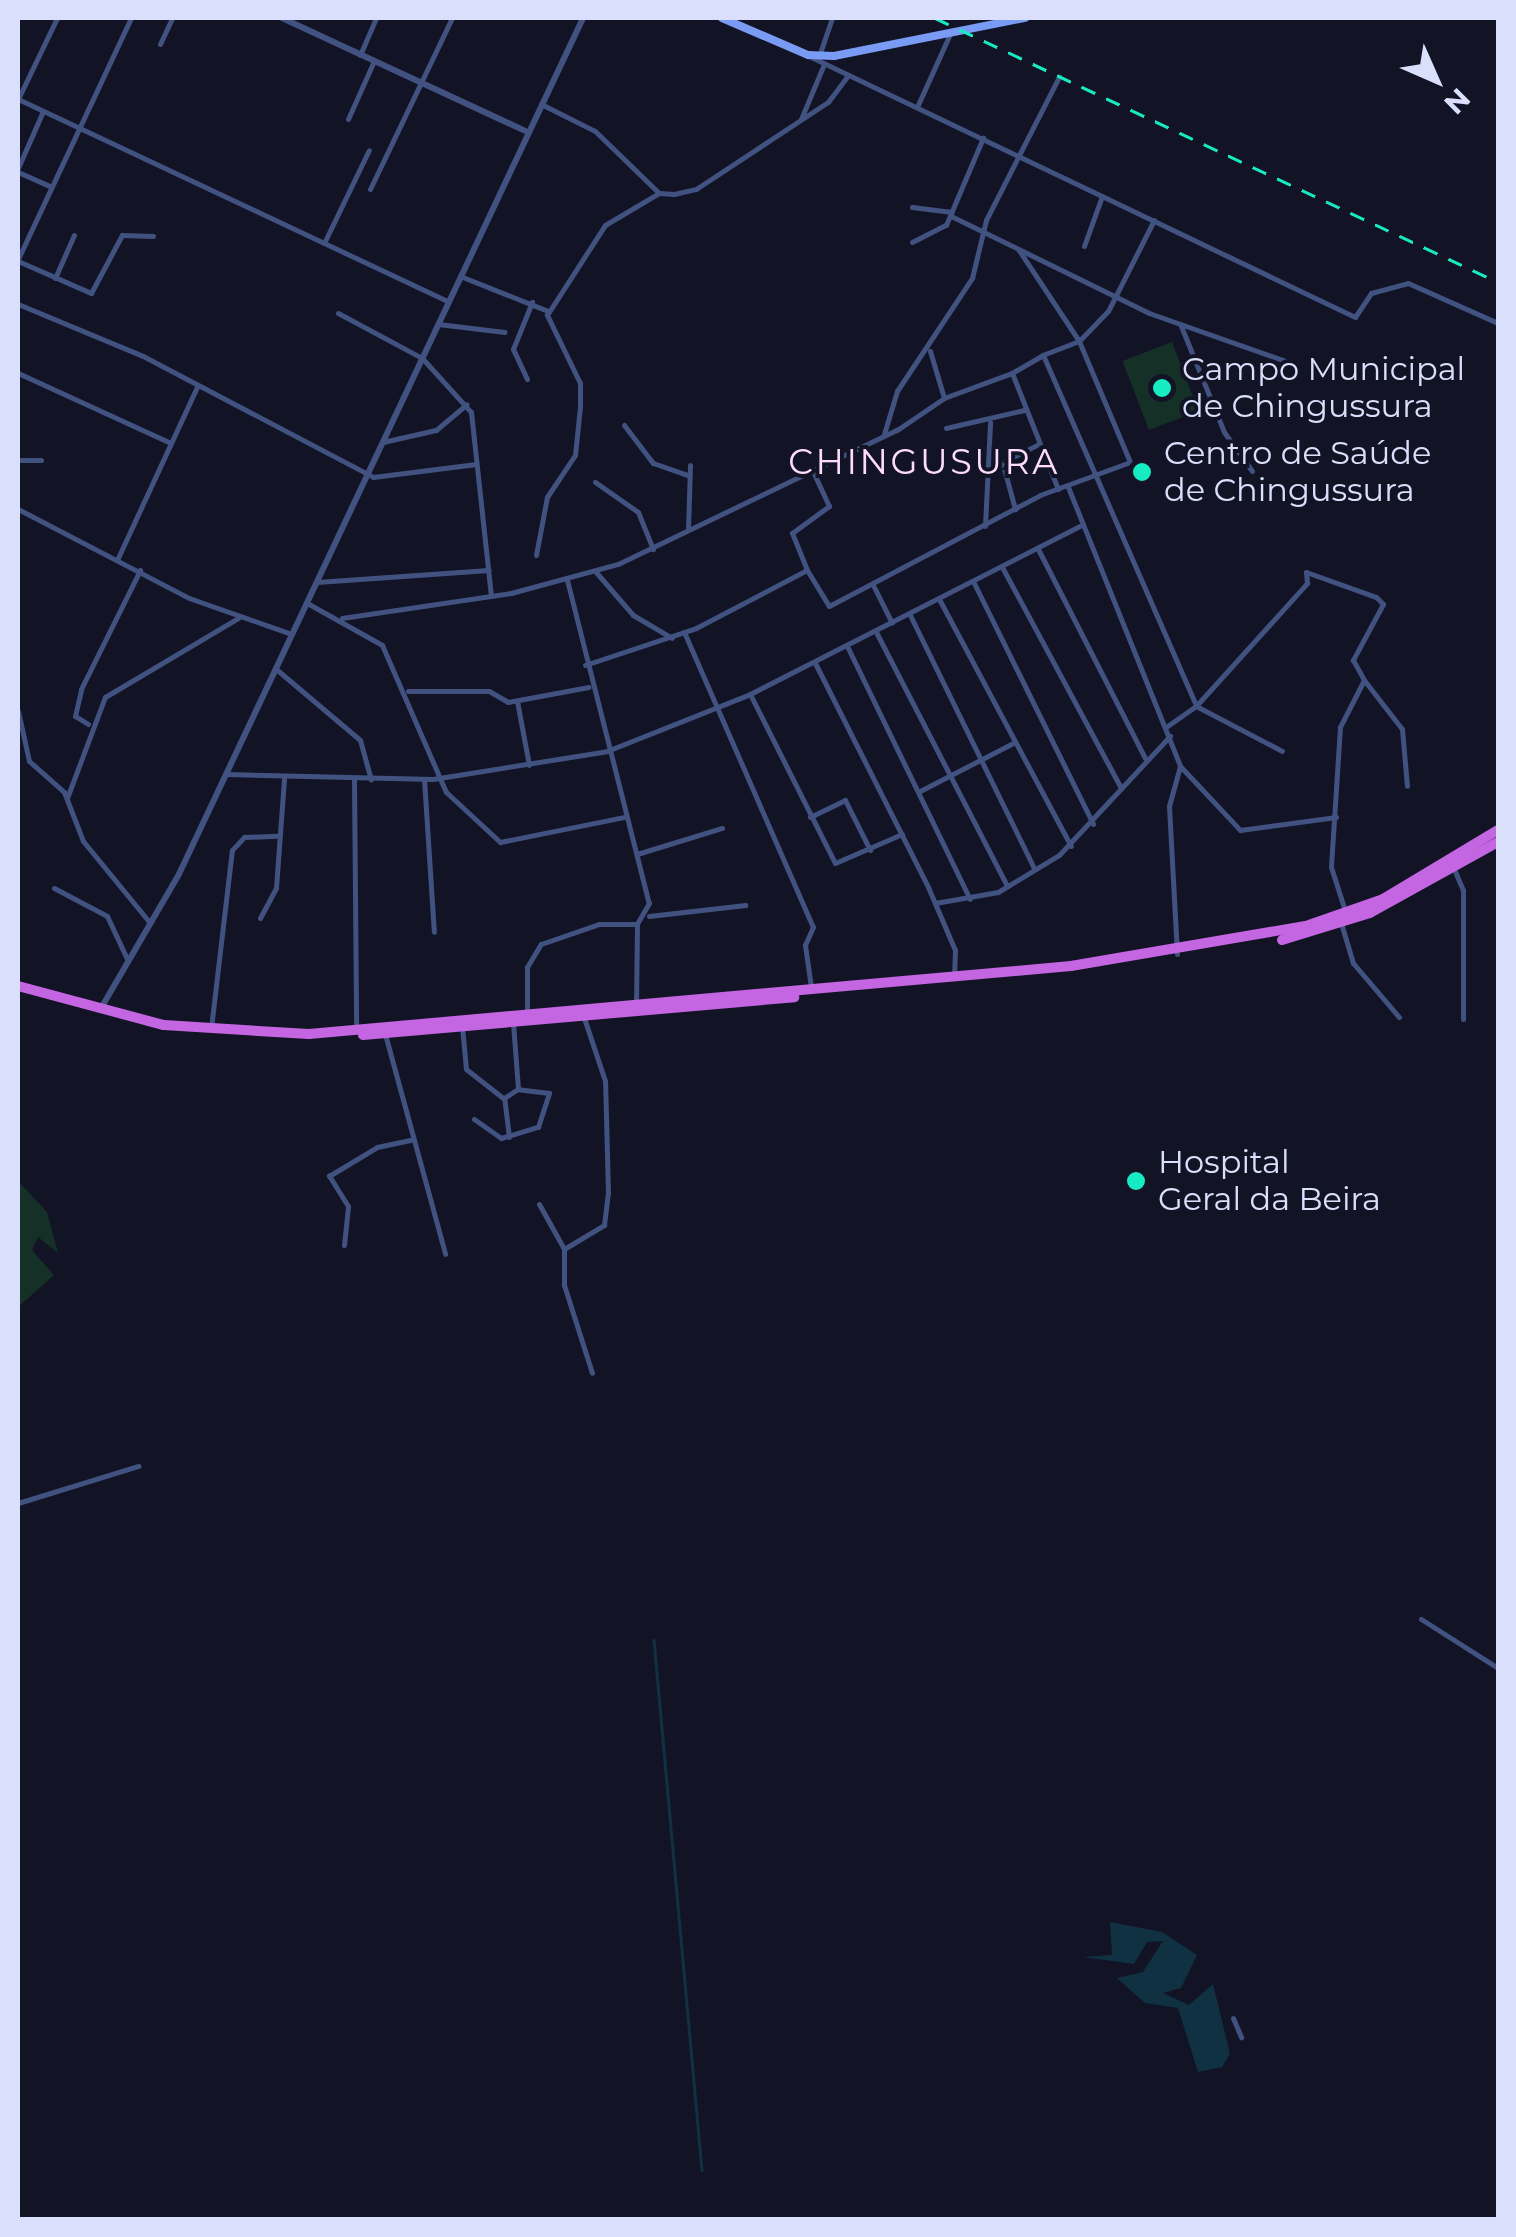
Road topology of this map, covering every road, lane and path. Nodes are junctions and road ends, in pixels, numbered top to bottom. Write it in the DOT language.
graph roads {
  1 [pos="57,18"];
  2 [pos="131,18"];
  3 [pos="172,18"];
  4 [pos="282,18"];
  5 [pos="376,18"];
  6 [pos="452,18"];
  7 [pos="582,18"];
  8 [pos="722,18"];
  9 [pos="832,18"];
  10 [pos="1025,18"];
  11 [pos="1004,20"];
  12 [pos="950,34"];
  13 [pos="160,44"];
  14 [pos="360,55"];
  15 [pos="817,59"];
  16 [pos="374,61"];
  17 [pos="848,75"];
  18 [pos="1059,77"];
  19 [pos="421,83"];
  20 [pos="18,99"];
  21 [pos="542,104"];
  22 [pos="917,107"];
  23 [pos="43,111"];
  24 [pos="348,119"];
  25 [pos="801,119"];
  26 [pos="79,128"];
  27 [pos="528,132"];
  28 [pos="983,138"];
  29 [pos="369,150"];
  30 [pos="1016,154"];
  31 [pos="18,170"];
  32 [pos="52,187"];
  33 [pos="370,190"];
  34 [pos="658,194"];
  35 [pos="1102,196"];
  36 [pos="912,206"];
  37 [pos="952,214"];
  38 [pos="1154,220"];
  39 [pos="984,233"];
  40 [pos="74,236"];
  41 [pos="153,236"];
  42 [pos="912,242"];
  43 [pos="324,243"];
  44 [pos="1084,246"];
  45 [pos="1018,249"];
  46 [pos="18,260"];
  47 [pos="460,276"];
  48 [pos="55,278"];
  49 [pos="1118,297"];
  50 [pos="448,301"];
  51 [pos="532,302"];
  52 [pos="18,304"];
  53 [pos="548,311"];
  54 [pos="338,314"];
  55 [pos="1498,323"];
  56 [pos="438,324"];
  57 [pos="1181,326"];
  58 [pos="506,332"];
  59 [pos="1079,341"];
  60 [pos="930,351"];
  61 [pos="1043,355"];
  62 [pos="422,358"];
  63 [pos="1294,364"];
  64 [pos="18,373"];
  65 [pos="1012,373"];
  66 [pos="527,379"];
  67 [pos="197,387"];
  68 [pos="944,398"];
  69 [pos="467,404"];
  70 [pos="1024,410"];
  71 [pos="990,422"];
  72 [pos="624,426"];
  73 [pos="946,428"];
  74 [pos="883,436"];
  75 [pos="383,442"];
  76 [pos="171,443"];
  77 [pos="1039,444"];
  78 [pos="18,460"];
  79 [pos="42,460"];
  80 [pos="476,464"];
  81 [pos="690,464"];
  82 [pos="1003,464"];
  83 [pos="986,471"];
  84 [pos="1252,471"];
  85 [pos="813,472"];
  86 [pos="368,474"];
  87 [pos="688,475"];
  88 [pos="1097,476"];
  89 [pos="595,482"];
  90 [pos="1068,486"];
  91 [pos="1058,489"];
  92 [pos="18,509"];
  93 [pos="1015,509"];
  94 [pos="985,526"];
  95 [pos="1080,526"];
  96 [pos="688,530"];
  97 [pos="1038,548"];
  98 [pos="653,549"];
  99 [pos="536,555"];
  100 [pos="117,560"];
  101 [pos="1002,567"];
  102 [pos="140,570"];
  103 [pos="489,570"];
  104 [pos="807,570"];
  105 [pos="595,571"];
  106 [pos="567,580"];
  107 [pos="317,582"];
  108 [pos="974,582"];
  109 [pos="873,584"];
  110 [pos="491,597"];
  111 [pos="939,599"];
  112 [pos="307,603"];
  113 [pos="910,615"];
  114 [pos="238,618"];
  115 [pos="342,618"];
  116 [pos="892,623"];
  117 [pos="696,628"];
  118 [pos="684,632"];
  119 [pos="876,632"];
  120 [pos="292,634"];
  121 [pos="672,638"];
  122 [pos="693,642"];
  123 [pos="847,646"];
  124 [pos="815,663"];
  125 [pos="585,666"];
  126 [pos="276,669"];
  127 [pos="1364,680"];
  128 [pos="589,687"];
  129 [pos="408,691"];
  130 [pos="750,694"];
  131 [pos="517,700"];
  132 [pos="720,706"];
  133 [pos="1196,706"];
  134 [pos="18,712"];
  135 [pos="90,724"];
  136 [pos="1166,727"];
  137 [pos="1170,736"];
  138 [pos="1015,742"];
  139 [pos="607,751"];
  140 [pos="1282,751"];
  141 [pos="1145,758"];
  142 [pos="981,760"];
  143 [pos="529,765"];
  144 [pos="1180,766"];
  145 [pos="226,774"];
  146 [pos="950,776"];
  147 [pos="446,777"];
  148 [pos="284,778"];
  149 [pos="424,779"];
  150 [pos="354,780"];
  151 [pos="371,780"];
  152 [pos="1407,786"];
  153 [pos="1122,789"];
  154 [pos="920,791"];
  155 [pos="67,798"];
  156 [pos="624,817"];
  157 [pos="810,817"];
  158 [pos="1336,817"];
  159 [pos="1093,824"];
  160 [pos="722,828"];
  161 [pos="1498,830"];
  162 [pos="902,834"];
  163 [pos="277,836"];
  164 [pos="1498,842"];
  165 [pos="1070,846"];
  166 [pos="870,850"];
  167 [pos="637,854"];
  168 [pos="1452,866"];
  169 [pos="1034,868"];
  170 [pos="1007,886"];
  171 [pos="54,888"];
  172 [pos="970,899"];
  173 [pos="935,904"];
  174 [pos="746,905"];
  175 [pos="648,916"];
  176 [pos="260,918"];
  177 [pos="1344,918"];
  178 [pos="151,924"];
  179 [pos="637,924"];
  180 [pos="434,932"];
  181 [pos="1177,954"];
  182 [pos="128,962"];
  183 [pos="954,976"];
  184 [pos="18,989"];
  185 [pos="811,990"];
  186 [pos="636,1002"];
  187 [pos="527,1011"];
  188 [pos="99,1012"];
  189 [pos="584,1014"];
  190 [pos="1399,1017"];
  191 [pos="1463,1019"];
  192 [pos="512,1022"];
  193 [pos="462,1026"];
  194 [pos="356,1029"];
  195 [pos="384,1030"];
  196 [pos="211,1031"];
  197 [pos="518,1089"];
  198 [pos="504,1098"];
  199 [pos="474,1119"];
  200 [pos="509,1137"];
  201 [pos="410,1140"];
  202 [pos="539,1204"];
  203 [pos="344,1245"];
  204 [pos="564,1249"];
  205 [pos="445,1254"];
  206 [pos="592,1374"];
  207 [pos="138,1466"];
  208 [pos="18,1503"];
  209 [pos="1421,1620"];
  210 [pos="1498,1668"];
  211 [pos="1233,2018"];
  212 [pos="1240,2037"];
  1 -- 20 [label="street"];
  2 -- 26 [label="street"];
  3 -- 13 [label="street"];
  4 -- 14 [label="street"];
  5 -- 14 [label="street"];
  6 -- 19 [label="street"];
  7 -- 21 [label="street"];
  8 -- 15 [label="main road"];
  9 -- 15 [label="street"];
  10 -- 11 [label="main road"];
  11 -- 12 [label="main road"];
  12 -- 15 [label="main road"];
  12 -- 22 [label="street"];
  14 -- 16 [label="street"];
  15 -- 17 [label="street"];
  15 -- 25 [label="street"];
  16 -- 19 [label="street"];
  16 -- 24 [label="street"];
  17 -- 22 [label="street"];
  17 -- 25 [label="street"];
  18 -- 30 [label="street"];
  19 -- 27 [label="street"];
  19 -- 33 [label="street"];
  20 -- 23 [label="street"];
  21 -- 27 [label="street"];
  21 -- 34 [label="street"];
  22 -- 28 [label="street"];
  23 -- 26 [label="street"];
  23 -- 31 [label="street"];
  25 -- 34 [label="street"];
  26 -- 32 [label="street"];
  26 -- 43 [label="street"];
  27 -- 47 [label="street"];
  28 -- 30 [label="street"];
  28 -- 37 [label="street"];
  29 -- 43 [label="street"];
  30 -- 35 [label="street"];
  30 -- 39 [label="street"];
  31 -- 32 [label="street"];
  32 -- 46 [label="street"];
  34 -- 53 [label="street"];
  35 -- 38 [label="street"];
  35 -- 44 [label="street"];
  36 -- 37 [label="street"];
  37 -- 39 [label="street"];
  37 -- 42 [label="street"];
  38 -- 49 [label="street"];
  38 -- 55 [label="street"];
  39 -- 45 [label="street"];
  39 -- 60 [label="street"];
  40 -- 48 [label="street"];
  41 -- 48 [label="street"];
  43 -- 50 [label="street"];
  45 -- 49 [label="street"];
  45 -- 59 [label="street"];
  46 -- 48 [label="street"];
  47 -- 50 [label="street"];
  47 -- 51 [label="street"];
  49 -- 57 [label="street"];
  49 -- 59 [label="street"];
  50 -- 56 [label="street"];
  51 -- 53 [label="street"];
  51 -- 66 [label="street"];
  52 -- 67 [label="street"];
  53 -- 99 [label="street"];
  54 -- 62 [label="street"];
  56 -- 58 [label="street"];
  56 -- 62 [label="street"];
  57 -- 63 [label="street"];
  57 -- 84 [label="street"];
  59 -- 61 [label="street"];
  59 -- 88 [label="street"];
  60 -- 68 [label="street"];
  60 -- 74 [label="street"];
  61 -- 65 [label="street"];
  61 -- 88 [label="street"];
  62 -- 69 [label="street"];
  62 -- 75 [label="street"];
  64 -- 76 [label="street"];
  65 -- 68 [label="street"];
  65 -- 70 [label="street"];
  67 -- 76 [label="street"];
  67 -- 86 [label="street"];
  68 -- 74 [label="street"];
  69 -- 75 [label="street"];
  69 -- 80 [label="street"];
  70 -- 71 [label="street"];
  70 -- 77 [label="street"];
  71 -- 73 [label="street"];
  71 -- 83 [label="street"];
  72 -- 87 [label="street"];
  74 -- 85 [label="street"];
  75 -- 86 [label="street"];
  76 -- 100 [label="street"];
  77 -- 82 [label="street"];
  77 -- 91 [label="street"];
  78 -- 79 [label="street"];
  80 -- 86 [label="street"];
  80 -- 103 [label="street"];
  81 -- 87 [label="street"];
  82 -- 83 [label="street"];
  82 -- 93 [label="street"];
  83 -- 94 [label="street"];
  85 -- 96 [label="street"];
  85 -- 104 [label="street"];
  86 -- 107 [label="street"];
  87 -- 96 [label="street"];
  88 -- 90 [label="street"];
  88 -- 133 [label="street"];
  89 -- 98 [label="street"];
  90 -- 91 [label="street"];
  90 -- 95 [label="street"];
  91 -- 93 [label="street"];
  92 -- 100 [label="street"];
  93 -- 94 [label="street"];
  94 -- 109 [label="street"];
  95 -- 97 [label="street"];
  95 -- 136 [label="street"];
  96 -- 98 [label="street"];
  97 -- 101 [label="street"];
  97 -- 141 [label="street"];
  98 -- 105 [label="street"];
  100 -- 102 [label="street"];
  101 -- 108 [label="street"];
  101 -- 153 [label="street"];
  102 -- 114 [label="street"];
  102 -- 135 [label="street"];
  103 -- 107 [label="street"];
  103 -- 110 [label="street"];
  104 -- 109 [label="street"];
  104 -- 117 [label="street"];
  105 -- 106 [label="street"];
  105 -- 121 [label="street"];
  106 -- 110 [label="street"];
  106 -- 125 [label="street"];
  107 -- 112 [label="street"];
  108 -- 111 [label="street"];
  108 -- 159 [label="street"];
  109 -- 116 [label="street"];
  110 -- 115 [label="street"];
  111 -- 113 [label="street"];
  111 -- 138 [label="street"];
  112 -- 115 [label="street"];
  112 -- 120 [label="street"];
  113 -- 116 [label="street"];
  113 -- 142 [label="street"];
  114 -- 120 [label="street"];
  114 -- 135 [label="street"];
  115 -- 129 [label="street"];
  116 -- 119 [label="street"];
  117 -- 118 [label="street"];
  117 -- 122 [label="street"];
  118 -- 121 [label="street"];
  118 -- 122 [label="street"];
  119 -- 123 [label="street"];
  119 -- 146 [label="street"];
  120 -- 126 [label="street"];
  121 -- 125 [label="street"];
  122 -- 132 [label="street"];
  123 -- 124 [label="street"];
  123 -- 154 [label="street"];
  124 -- 130 [label="street"];
  124 -- 162 [label="street"];
  125 -- 128 [label="street"];
  126 -- 145 [label="street"];
  126 -- 151 [label="street"];
  127 -- 133 [label="street"];
  127 -- 152 [label="street"];
  127 -- 158 [label="street"];
  128 -- 131 [label="street"];
  128 -- 139 [label="street"];
  129 -- 131 [label="street"];
  129 -- 147 [label="street"];
  130 -- 132 [label="street"];
  130 -- 157 [label="street"];
  131 -- 143 [label="street"];
  132 -- 139 [label="street"];
  132 -- 185 [label="street"];
  133 -- 136 [label="street"];
  133 -- 140 [label="street"];
  134 -- 155 [label="street"];
  135 -- 155 [label="street"];
  136 -- 137 [label="street"];
  137 -- 141 [label="street"];
  137 -- 144 [label="street"];
  138 -- 142 [label="street"];
  138 -- 165 [label="street"];
  139 -- 143 [label="street"];
  139 -- 156 [label="street"];
  141 -- 153 [label="street"];
  142 -- 146 [label="street"];
  142 -- 169 [label="street"];
  143 -- 147 [label="street"];
  144 -- 158 [label="street"];
  144 -- 181 [label="street"];
  145 -- 148 [label="street"];
  145 -- 178 [label="street"];
  146 -- 154 [label="street"];
  146 -- 170 [label="street"];
  147 -- 149 [label="street"];
  147 -- 156 [label="street"];
  148 -- 150 [label="street"];
  148 -- 163 [label="street"];
  149 -- 151 [label="street"];
  149 -- 180 [label="street"];
  150 -- 151 [label="street"];
  150 -- 194 [label="street"];
  153 -- 159 [label="street"];
  154 -- 172 [label="street"];
  155 -- 178 [label="street"];
  156 -- 167 [label="street"];
  157 -- 166 [label="street"];
  157 -- 166 [label="street"];
  158 -- 177 [label="street"];
  159 -- 165 [label="street"];
  160 -- 167 [label="street"];
  161 -- 168 [label="highway"];
  162 -- 166 [label="street"];
  162 -- 173 [label="street"];
  163 -- 176 [label="street"];
  163 -- 196 [label="street"];
  164 -- 168 [label="highway"];
  165 -- 169 [label="street"];
  167 -- 175 [label="street"];
  168 -- 177 [label="highway"];
  168 -- 191 [label="street"];
  169 -- 170 [label="street"];
  170 -- 172 [label="street"];
  171 -- 182 [label="street"];
  172 -- 173 [label="street"];
  173 -- 183 [label="street"];
  174 -- 175 [label="street"];
  175 -- 179 [label="street"];
  177 -- 181 [label="highway"];
  177 -- 189 [label="highway"];
  177 -- 190 [label="street"];
  178 -- 182 [label="street"];
  179 -- 186 [label="street"];
  179 -- 187 [label="street"];
  181 -- 183 [label="highway"];
  182 -- 188 [label="street"];
  183 -- 185 [label="highway"];
  184 -- 188 [label="highway"];
  184 -- 195 [label="highway"];
  185 -- 186 [label="highway"];
  186 -- 187 [label="highway"];
  187 -- 195 [label="highway"];
  188 -- 196 [label="highway"];
  189 -- 192 [label="highway"];
  189 -- 204 [label="street"];
  192 -- 193 [label="highway"];
  192 -- 197 [label="street"];
  193 -- 195 [label="highway"];
  193 -- 198 [label="street"];
  194 -- 195 [label="highway"];
  194 -- 196 [label="highway"];
  195 -- 201 [label="street"];
  197 -- 198 [label="street"];
  197 -- 200 [label="street"];
  198 -- 200 [label="street"];
  199 -- 200 [label="street"];
  201 -- 203 [label="street"];
  201 -- 205 [label="street"];
  202 -- 204 [label="street"];
  204 -- 206 [label="street"];
  207 -- 208 [label="street"];
  209 -- 210 [label="street"];
  211 -- 212 [label="street"];
}
